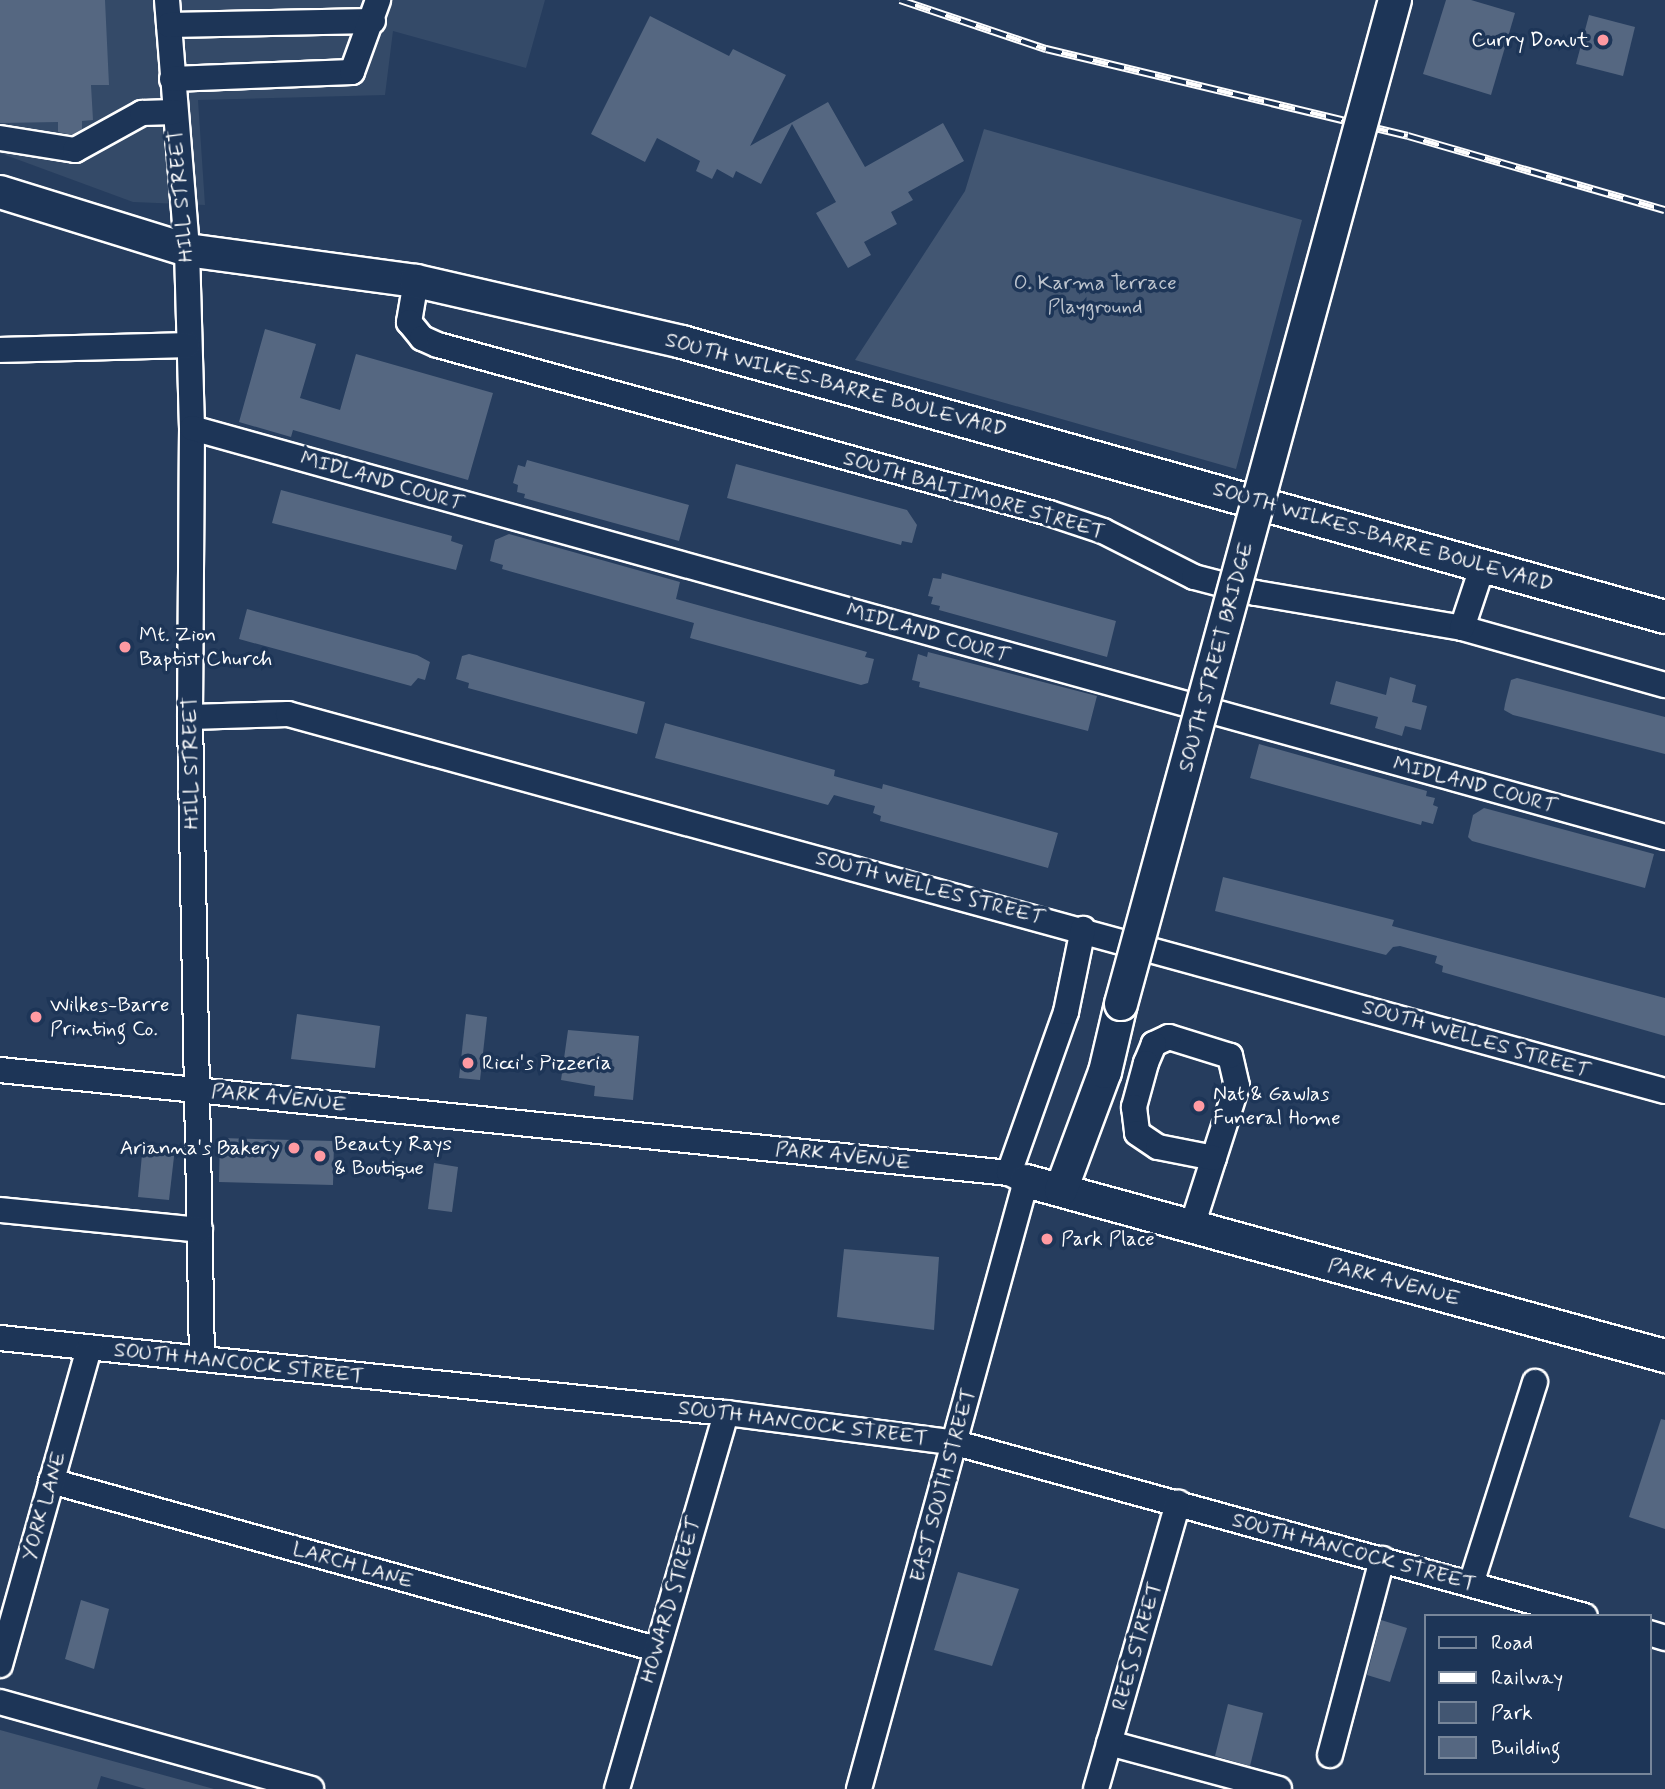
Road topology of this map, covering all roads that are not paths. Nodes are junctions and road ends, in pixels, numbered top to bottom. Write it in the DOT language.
graph roads {
  1 [pos="167,0"];
  2 [pos="1395,0"];
  3 [pos="376,11"];
  4 [pos="169,25"];
  5 [pos="172,79"];
  6 [pos="174,111"];
  7 [pos="0,138"];
  8 [pos="0,192"];
  9 [pos="187,250"];
  10 [pos="416,281"];
  11 [pos="188,345"];
  12 [pos="0,351"];
  13 [pos="192,428"];
  14 [pos="1483,565"];
  15 [pos="1665,617"];
  16 [pos="1462,628"];
  17 [pos="1665,685"];
  18 [pos="190,717"];
  19 [pos="1665,837"];
  20 [pos="1083,929"];
  21 [pos="0,1069"];
  22 [pos="197,1090"];
  23 [pos="1665,1091"];
  24 [pos="1214,1158"];
  25 [pos="1018,1177"];
  26 [pos="1061,1190"];
  27 [pos="0,1210"];
  28 [pos="1192,1226"];
  29 [pos="200,1230"];
  30 [pos="0,1338"];
  31 [pos="89,1348"];
  32 [pos="1665,1356"];
  33 [pos="202,1358"];
  34 [pos="1535,1382"];
  35 [pos="726,1413"];
  36 [pos="956,1443"];
  37 [pos="51,1481"];
  38 [pos="1178,1503"];
  39 [pos="1382,1559"];
  40 [pos="1471,1584"];
  41 [pos="1578,1614"];
  42 [pos="656,1649"];
  43 [pos="0,1665"];
  44 [pos="0,1702"];
  45 [pos="1109,1743"];
  46 [pos="1330,1755"];
  47 [pos="311,1789"];
  48 [pos="617,1789"];
  49 [pos="859,1789"];
  50 [pos="1096,1789"];
  51 [pos="1279,1789"];
  1 -- 4 [label="street, HILL STREET"];
  2 -- 26 [label="main road, SOUTH STREET BRIDGE, bridge"];
  3 -- 4 [label="street"];
  3 -- 5 [label="street"];
  4 -- 5 [label="street, HILL STREET"];
  5 -- 6 [label="street, HILL STREET"];
  6 -- 7 [label="street"];
  6 -- 9 [label="street, HILL STREET"];
  8 -- 9 [label="main road, SOUTH WILKES-BARRE BOULEVARD"];
  9 -- 10 [label="main road, SOUTH WILKES-BARRE BOULEVARD"];
  9 -- 11 [label="street, HILL STREET"];
  10 -- 14 [label="main road, SOUTH WILKES-BARRE BOULEVARD"];
  10 -- 16 [label="street, SOUTH BALTIMORE STREET"];
  11 -- 12 [label="street"];
  11 -- 13 [label="street, HILL STREET"];
  13 -- 18 [label="street, HILL STREET"];
  13 -- 19 [label="street, MIDLAND COURT"];
  14 -- 15 [label="main road, SOUTH WILKES-BARRE BOULEVARD"];
  14 -- 16 [label="street"];
  16 -- 17 [label="street, SOUTH BALTIMORE STREET"];
  18 -- 20 [label="street, SOUTH WELLES STREET"];
  18 -- 22 [label="street, HILL STREET"];
  20 -- 23 [label="street, SOUTH WELLES STREET"];
  20 -- 25 [label="street, EAST SOUTH STREET"];
  21 -- 22 [label="street, PARK AVENUE"];
  22 -- 25 [label="street, PARK AVENUE"];
  22 -- 29 [label="street, HILL STREET"];
  24 -- 24 [label="street"];
  24 -- 28 [label="street"];
  25 -- 26 [label="main road, PARK AVENUE"];
  25 -- 36 [label="street, EAST SOUTH STREET"];
  26 -- 28 [label="main road, PARK AVENUE"];
  27 -- 29 [label="street"];
  28 -- 32 [label="main road, PARK AVENUE"];
  29 -- 33 [label="street, HILL STREET"];
  30 -- 31 [label="street, SOUTH HANCOCK STREET"];
  31 -- 33 [label="street, SOUTH HANCOCK STREET"];
  31 -- 37 [label="street, YORK LANE"];
  33 -- 35 [label="street, SOUTH HANCOCK STREET"];
  34 -- 40 [label="street"];
  35 -- 36 [label="street, SOUTH HANCOCK STREET"];
  35 -- 42 [label="street, HOWARD STREET"];
  36 -- 38 [label="street, SOUTH HANCOCK STREET"];
  36 -- 49 [label="street, EAST SOUTH STREET"];
  37 -- 42 [label="street, LARCH LANE"];
  37 -- 43 [label="street, YORK LANE"];
  38 -- 39 [label="street, SOUTH HANCOCK STREET"];
  38 -- 45 [label="street, REES STREET"];
  39 -- 40 [label="street, SOUTH HANCOCK STREET"];
  39 -- 46 [label="street"];
  40 -- 41 [label="street, SOUTH HANCOCK STREET"];
  42 -- 48 [label="street, HOWARD STREET"];
  44 -- 47 [label="street"];
  45 -- 50 [label="street, REES STREET"];
  45 -- 51 [label="street"];
}
